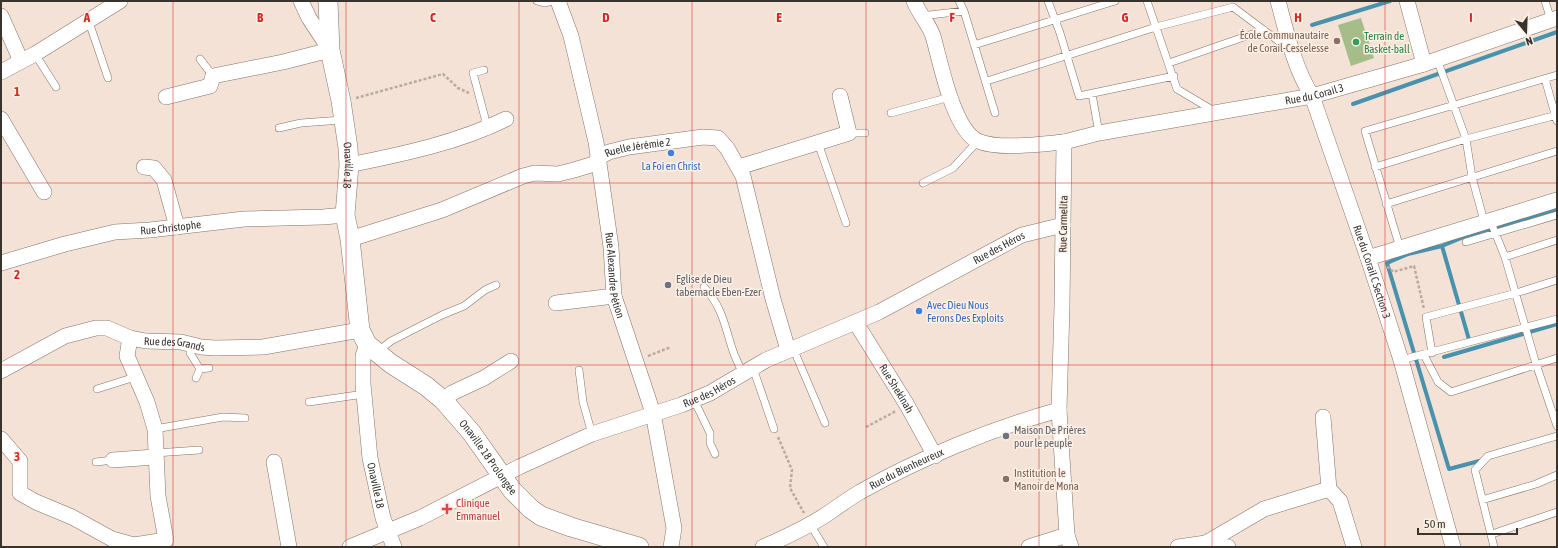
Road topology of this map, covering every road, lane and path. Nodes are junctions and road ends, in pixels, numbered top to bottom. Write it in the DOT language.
graph roads {
  1 [pos="120,1"];
  2 [pos="301,1"];
  3 [pos="328,1"];
  4 [pos="537,1"];
  5 [pos="553,1"];
  6 [pos="558,1"];
  7 [pos="914,1"];
  8 [pos="959,1"];
  9 [pos="1048,1"];
  10 [pos="1115,1"];
  11 [pos="1147,1"];
  12 [pos="1278,1"];
  13 [pos="1407,1"];
  14 [pos="1545,1"];
  15 [pos="964,11"];
  16 [pos="1,16"];
  17 [pos="921,16"];
  18 [pos="88,19"];
  19 [pos="1554,19"];
  20 [pos="1054,21"];
  21 [pos="1156,27"];
  22 [pos="1264,30"];
  23 [pos="974,45"];
  24 [pos="330,50"];
  25 [pos="1292,52"];
  26 [pos="35,54"];
  27 [pos="1066,56"];
  28 [pos="200,59"];
  29 [pos="21,61"];
  30 [pos="1431,62"];
  31 [pos="1169,63"];
  32 [pos="484,70"];
  33 [pos="1,72"];
  34 [pos="1557,75"];
  35 [pos="213,76"];
  36 [pos="1174,76"];
  37 [pos="108,78"];
  38 [pos="1546,79"];
  39 [pos="987,81"];
  40 [pos="56,87"];
  41 [pos="477,90"];
  42 [pos="1092,94"];
  43 [pos="840,96"];
  44 [pos="1312,96"];
  45 [pos="166,97"];
  46 [pos="950,97"];
  47 [pos="341,101"];
  48 [pos="1453,105"];
  49 [pos="891,113"];
  50 [pos="995,113"];
  51 [pos="1218,113"];
  52 [pos="1556,117"];
  53 [pos="1,119"];
  54 [pos="506,119"];
  55 [pos="343,120"];
  56 [pos="279,128"];
  57 [pos="485,129"];
  58 [pos="849,133"];
  59 [pos="865,133"];
  60 [pos="1099,133"];
  61 [pos="1466,139"];
  62 [pos="978,141"];
  63 [pos="1064,142"];
  64 [pos="818,143"];
  65 [pos="1557,151"];
  66 [pos="599,157"];
  67 [pos="349,165"];
  68 [pos="144,167"];
  69 [pos="739,167"];
  70 [pos="1374,167"];
  71 [pos="1472,177"];
  72 [pos="923,183"];
  73 [pos="44,192"];
  74 [pos="1557,200"];
  75 [pos="1386,204"];
  76 [pos="344,215"];
  77 [pos="1557,215"];
  78 [pos="846,223"];
  79 [pos="1063,225"];
  80 [pos="1490,225"];
  81 [pos="177,227"];
  82 [pos="350,239"];
  83 [pos="1557,240"];
  84 [pos="1466,242"];
  85 [pos="1400,248"];
  86 [pos="1505,257"];
  87 [pos="1368,258"];
  88 [pos="1,263"];
  89 [pos="1373,272"];
  90 [pos="1557,280"];
  91 [pos="496,285"];
  92 [pos="704,287"];
  93 [pos="1516,293"];
  94 [pos="614,296"];
  95 [pos="556,303"];
  96 [pos="1426,317"];
  97 [pos="1557,319"];
  98 [pos="856,323"];
  99 [pos="1527,329"];
  100 [pos="130,338"];
  101 [pos="368,342"];
  102 [pos="191,345"];
  103 [pos="671,347"];
  104 [pos="790,349"];
  105 [pos="1432,352"];
  106 [pos="1424,355"];
  107 [pos="1557,358"];
  108 [pos="1401,360"];
  109 [pos="511,361"];
  110 [pos="636,361"];
  111 [pos="1536,364"];
  112 [pos="209,368"];
  113 [pos="200,369"];
  114 [pos="579,370"];
  115 [pos="1,371"];
  116 [pos="748,371"];
  117 [pos="135,377"];
  118 [pos="196,378"];
  119 [pos="97,389"];
  120 [pos="364,394"];
  121 [pos="443,400"];
  122 [pos="694,400"];
  123 [pos="309,402"];
  124 [pos="907,405"];
  125 [pos="1059,410"];
  126 [pos="653,413"];
  127 [pos="1323,417"];
  128 [pos="245,418"];
  129 [pos="825,423"];
  130 [pos="1557,426"];
  131 [pos="866,427"];
  132 [pos="155,428"];
  133 [pos="774,429"];
  134 [pos="592,434"];
  135 [pos="1557,436"];
  136 [pos="1,439"];
  137 [pos="199,450"];
  138 [pos="715,454"];
  139 [pos="155,455"];
  140 [pos="935,456"];
  141 [pos="113,460"];
  142 [pos="96,462"];
  143 [pos="274,462"];
  144 [pos="503,475"];
  145 [pos="1557,475"];
  146 [pos="1329,489"];
  147 [pos="1482,500"];
  148 [pos="1557,512"];
  149 [pos="810,524"];
  150 [pos="387,531"];
  151 [pos="1492,534"];
  152 [pos="1069,541"];
  153 [pos="1206,543"];
  154 [pos="290,547"];
  155 [pos="350,547"];
  156 [pos="394,547"];
  157 [pos="640,547"];
  158 [pos="671,547"];
  159 [pos="763,547"];
  160 [pos="824,547"];
  161 [pos="1029,547"];
  162 [pos="1178,547"];
  163 [pos="1228,547"];
  164 [pos="1354,547"];
  165 [pos="1453,547"];
  166 [pos="1494,547"];
  1 -- 18 [label="street"];
  2 -- 24 [label="street"];
  3 -- 24 [label="street, Onaville 18"];
  4 -- 5 [label="lane"];
  6 -- 66 [label="street, Rue Alexandre Pétion"];
  7 -- 17 [label="street"];
  8 -- 15 [label="lane"];
  9 -- 20 [label="lane"];
  10 -- 20 [label="lane"];
  11 -- 21 [label="lane"];
  12 -- 25 [label="street, Rue du Corail C Section 3"];
  13 -- 30 [label="street"];
  14 -- 19 [label="lane"];
  15 -- 17 [label="lane"];
  15 -- 23 [label="lane"];
  16 -- 29 [label="street"];
  17 -- 46 [label="street"];
  18 -- 26 [label="street"];
  18 -- 37 [label="lane"];
  19 -- 30 [label="street, Rue du Corail 3"];
  20 -- 23 [label="lane"];
  20 -- 27 [label="lane"];
  21 -- 22 [label="lane"];
  21 -- 27 [label="lane"];
  21 -- 31 [label="lane"];
  22 -- 25 [label="lane"];
  22 -- 31 [label="lane"];
  23 -- 39 [label="lane"];
  24 -- 35 [label="street"];
  24 -- 47 [label="street, Onaville 18"];
  25 -- 44 [label="street, Rue du Corail C Section 3"];
  26 -- 29 [label="street"];
  26 -- 40 [label="lane"];
  27 -- 39 [label="lane"];
  27 -- 42 [label="lane"];
  28 -- 35 [label="lane"];
  29 -- 33 [label="street"];
  30 -- 44 [label="street, Rue du Corail 3"];
  30 -- 48 [label="lane"];
  31 -- 36 [label="lane"];
  32 -- 41 [label="lane"];
  34 -- 38 [label="lane"];
  35 -- 45 [label="street"];
  36 -- 42 [label="lane"];
  36 -- 51 [label="lane"];
  38 -- 48 [label="lane"];
  38 -- 52 [label="lane"];
  39 -- 50 [label="lane"];
  41 -- 47 [label="path"];
  41 -- 57 [label="lane"];
  42 -- 60 [label="lane"];
  43 -- 58 [label="street"];
  44 -- 51 [label="street, Rue du Corail 3"];
  44 -- 87 [label="street, Rue du Corail C Section 3"];
  46 -- 49 [label="lane"];
  46 -- 62 [label="street"];
  47 -- 55 [label="street, Onaville 18"];
  48 -- 61 [label="lane"];
  48 -- 70 [label="lane"];
  51 -- 60 [label="street, Rue du Corail 3"];
  52 -- 61 [label="lane"];
  53 -- 73 [label="street"];
  54 -- 57 [label="street"];
  55 -- 56 [label="lane"];
  55 -- 67 [label="street, Onaville 18"];
  57 -- 67 [label="street"];
  58 -- 59 [label="lane"];
  58 -- 64 [label="street"];
  60 -- 63 [label="street, Rue du Corail 3"];
  61 -- 70 [label="lane"];
  61 -- 71 [label="lane"];
  62 -- 63 [label="street"];
  62 -- 72 [label="lane"];
  63 -- 79 [label="street, Rue Carmelita"];
  64 -- 69 [label="street"];
  64 -- 78 [label="lane"];
  65 -- 71 [label="lane"];
  66 -- 69 [label="street, Ruelle Jérémie 2"];
  66 -- 82 [label="street, Ruelle Jérémie 2"];
  66 -- 94 [label="street, Rue Alexandre Pétion"];
  67 -- 76 [label="street, Onaville 18"];
  68 -- 81 [label="street"];
  69 -- 104 [label="street, Ruelle Jérémie 2"];
  70 -- 75 [label="lane"];
  71 -- 75 [label="lane"];
  71 -- 80 [label="lane"];
  74 -- 80 [label="street"];
  75 -- 85 [label="lane"];
  76 -- 81 [label="street, Rue Christophe"];
  76 -- 82 [label="street, Onaville 18"];
  77 -- 80 [label="lane"];
  79 -- 98 [label="street, Rue des Héros"];
  79 -- 125 [label="street, Rue Carmelita"];
  80 -- 84 [label="lane"];
  80 -- 85 [label="street"];
  80 -- 86 [label="lane"];
  81 -- 88 [label="street, Rue Christophe"];
  82 -- 101 [label="street, Onaville 18"];
  83 -- 86 [label="lane"];
  85 -- 87 [label="street"];
  86 -- 93 [label="lane"];
  87 -- 89 [label="street, Rue du Corail C Section 3"];
  89 -- 96 [label="path"];
  89 -- 108 [label="street, Rue du Corail C Section 3"];
  90 -- 93 [label="lane"];
  91 -- 101 [label="lane"];
  92 -- 116 [label="lane"];
  93 -- 96 [label="lane"];
  93 -- 99 [label="lane"];
  94 -- 95 [label="street"];
  94 -- 110 [label="street, Rue Alexandre Pétion"];
  96 -- 105 [label="lane"];
  97 -- 99 [label="lane"];
  98 -- 104 [label="street, Rue des Héros"];
  98 -- 124 [label="street, Rue Shekinah"];
  99 -- 105 [label="lane"];
  99 -- 111 [label="lane"];
  100 -- 102 [label="street, Rue des Grands"];
  100 -- 115 [label="street, Rue des Grands"];
  100 -- 117 [label="street"];
  101 -- 102 [label="street, Rue des Grands"];
  101 -- 120 [label="street, Onaville 18"];
  101 -- 121 [label="street, Onaville 18 Prolongée"];
  102 -- 113 [label="lane"];
  103 -- 110 [label="path"];
  104 -- 116 [label="street, Rue des Héros"];
  104 -- 129 [label="lane"];
  105 -- 106 [label="lane"];
  106 -- 108 [label="lane"];
  106 -- 111 [label="lane"];
  107 -- 111 [label="lane"];
  108 -- 165 [label="street, Rue du Corail C Section 3"];
  109 -- 121 [label="street"];
  110 -- 126 [label="street, Rue Alexandre Pétion"];
  111 -- 130 [label="lane"];
  112 -- 113 [label="lane"];
  113 -- 118 [label="lane"];
  114 -- 134 [label="lane"];
  116 -- 122 [label="street, Rue des Héros"];
  116 -- 133 [label="lane"];
  117 -- 119 [label="lane"];
  117 -- 132 [label="street"];
  120 -- 123 [label="lane"];
  120 -- 150 [label="street, Onaville 18"];
  121 -- 144 [label="street, Onaville 18 Prolongée"];
  122 -- 126 [label="street, Rue des Héros"];
  122 -- 138 [label="lane"];
  124 -- 131 [label="path"];
  124 -- 140 [label="street, Rue Shekinah"];
  125 -- 140 [label="street, Rue du Bienheureux"];
  125 -- 152 [label="street, Rue Carmelita"];
  126 -- 134 [label="street, Rue des Héros"];
  126 -- 158 [label="street, Rue Alexandre Pétion"];
  127 -- 146 [label="street"];
  128 -- 132 [label="lane"];
  132 -- 139 [label="street"];
  133 -- 149 [label="path"];
  134 -- 144 [label="street, Rue des Héros"];
  135 -- 147 [label="lane"];
  136 -- 139 [label="street"];
  137 -- 139 [label="lane"];
  139 -- 141 [label="street"];
  140 -- 149 [label="street, Rue du Bienheureux"];
  141 -- 142 [label="lane"];
  143 -- 154 [label="street"];
  144 -- 150 [label="street, Rue des Héros"];
  144 -- 157 [label="street, Onaville 18 Prolongée"];
  145 -- 147 [label="lane"];
  146 -- 153 [label="street"];
  146 -- 164 [label="street"];
  147 -- 151 [label="lane"];
  148 -- 151 [label="lane"];
  149 -- 159 [label="street, Rue du Bienheureux"];
  149 -- 160 [label="lane"];
  150 -- 155 [label="street, Rue des Héros"];
  150 -- 156 [label="street, Onaville 18"];
  151 -- 166 [label="lane"];
  152 -- 161 [label="street"];
  153 -- 162 [label="street"];
  153 -- 163 [label="street"];
}
